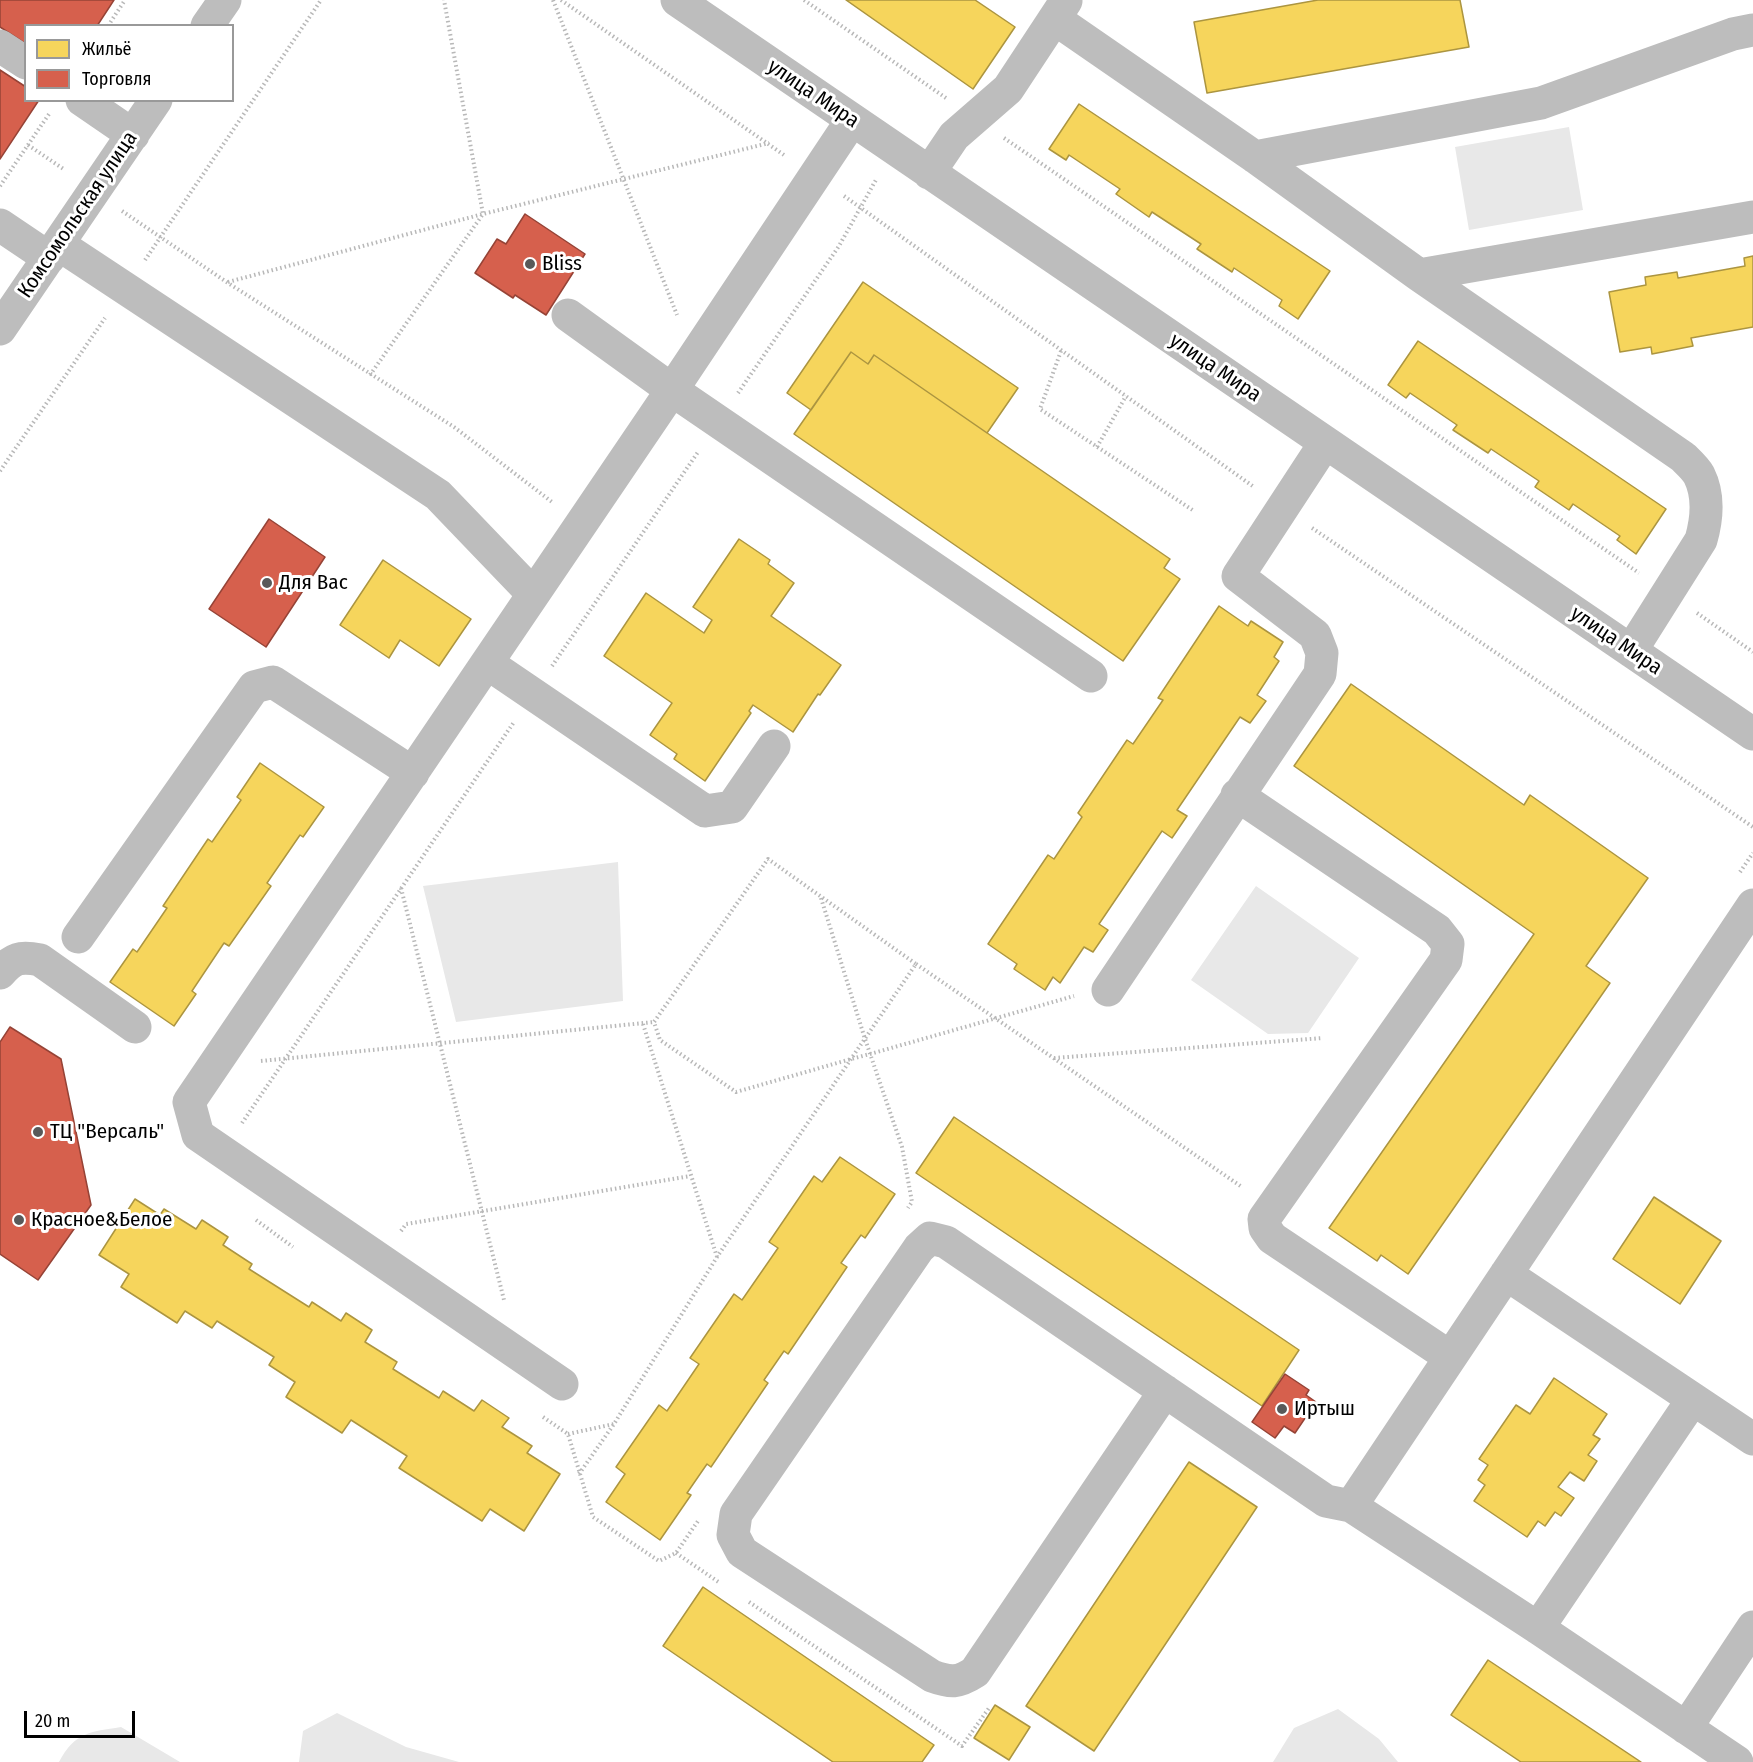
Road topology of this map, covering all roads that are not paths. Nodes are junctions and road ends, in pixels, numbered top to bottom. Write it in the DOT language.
graph roads {
  1 [pos="225,0"];
  2 [pos="677,0"];
  3 [pos="1061,9"];
  4 [pos="208,24"];
  5 [pos="1753,30"];
  6 [pos="0,46"];
  7 [pos="24,62"];
  8 [pos="155,102"];
  9 [pos="67,105"];
  10 [pos="852,120"];
  11 [pos="133,135"];
  12 [pos="1255,157"];
  13 [pos="929,172"];
  14 [pos="1753,217"];
  15 [pos="0,225"];
  16 [pos="53,251"];
  17 [pos="1419,275"];
  18 [pos="568,315"];
  19 [pos="0,329"];
  20 [pos="672,390"];
  21 [pos="1325,443"];
  22 [pos="533,594"];
  23 [pos="1631,651"];
  24 [pos="487,663"];
  25 [pos="1091,676"];
  26 [pos="1753,735"];
  27 [pos="774,746"];
  28 [pos="413,773"];
  29 [pos="1238,795"];
  30 [pos="1753,905"];
  31 [pos="78,938"];
  32 [pos="0,974"];
  33 [pos="1108,990"];
  34 [pos="135,1027"];
  35 [pos="1506,1274"];
  36 [pos="1450,1357"];
  37 [pos="562,1384"];
  38 [pos="1165,1391"];
  39 [pos="1693,1399"];
  40 [pos="1753,1439"];
  41 [pos="1351,1506"];
  42 [pos="1753,1627"];
  43 [pos="1538,1628"];
  44 [pos="1686,1728"];
  45 [pos="1737,1762"];
  1 -- 4 [label="street"];
  2 -- 10 [label="street, улица Мира"];
  3 -- 12 [label="street"];
  3 -- 13 [label="street"];
  5 -- 12 [label="street"];
  6 -- 7 [label="street"];
  8 -- 11 [label="street, Комсомольская улица"];
  9 -- 11 [label="street"];
  10 -- 13 [label="street, улица Мира"];
  10 -- 20 [label="street"];
  11 -- 16 [label="street, Комсомольская улица"];
  12 -- 17 [label="street"];
  13 -- 21 [label="street, улица Мира"];
  14 -- 17 [label="street"];
  15 -- 16 [label="street"];
  16 -- 19 [label="street, Комсомольская улица"];
  16 -- 22 [label="street"];
  17 -- 23 [label="street"];
  18 -- 20 [label="street"];
  20 -- 22 [label="street"];
  20 -- 25 [label="street"];
  21 -- 23 [label="street, улица Мира"];
  21 -- 29 [label="street"];
  22 -- 24 [label="street"];
  23 -- 26 [label="street, улица Мира"];
  24 -- 27 [label="street"];
  24 -- 28 [label="street"];
  28 -- 31 [label="street"];
  28 -- 37 [label="street"];
  29 -- 33 [label="street"];
  29 -- 36 [label="street"];
  30 -- 35 [label="street"];
  32 -- 34 [label="street"];
  35 -- 36 [label="street"];
  35 -- 39 [label="street"];
  36 -- 41 [label="street"];
  38 -- 38 [label="street"];
  38 -- 41 [label="street"];
  39 -- 40 [label="street"];
  39 -- 43 [label="street"];
  41 -- 43 [label="street"];
  42 -- 44 [label="street"];
  43 -- 44 [label="street"];
  44 -- 45 [label="street"];
}
